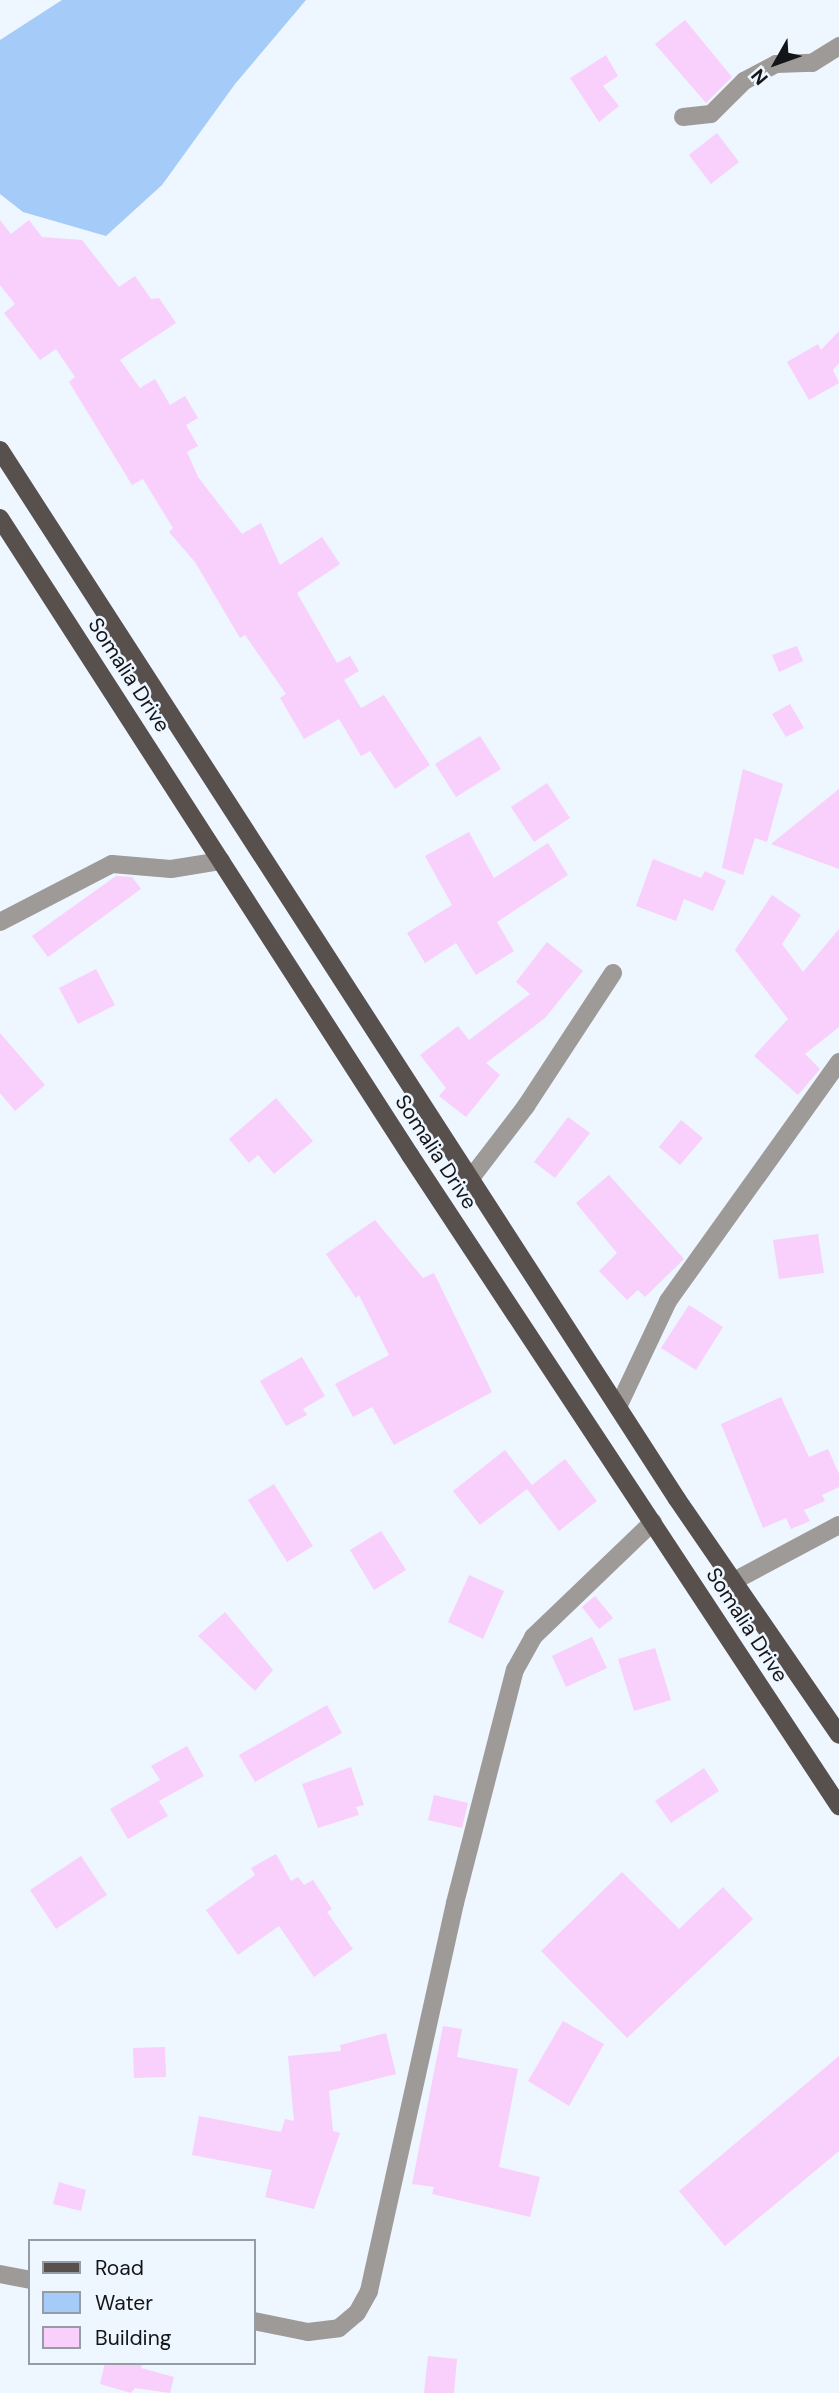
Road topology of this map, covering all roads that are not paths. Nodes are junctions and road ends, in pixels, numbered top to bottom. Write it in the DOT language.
graph roads {
  1 [pos="839,46"];
  2 [pos="683,117"];
  3 [pos="0,450"];
  4 [pos="0,518"];
  5 [pos="220,861"];
  6 [pos="0,922"];
  7 [pos="613,973"];
  8 [pos="839,1062"];
  9 [pos="471,1178"];
  10 [pos="618,1406"];
  11 [pos="653,1522"];
  12 [pos="839,1525"];
  13 [pos="734,1581"];
  14 [pos="839,1735"];
  15 [pos="839,1806"];
  16 [pos="0,2274"];
  17 [pos="28,2280"];
  18 [pos="256,2322"];
  1 -- 2 [label="street"];
  3 -- 9 [label="main road, Somalia Drive"];
  4 -- 5 [label="main road, Somalia Drive"];
  5 -- 6 [label="street"];
  5 -- 11 [label="main road, Somalia Drive"];
  7 -- 9 [label="street"];
  8 -- 10 [label="street"];
  9 -- 10 [label="main road, Somalia Drive"];
  10 -- 13 [label="main road, Somalia Drive"];
  11 -- 15 [label="main road, Somalia Drive"];
  11 -- 18 [label="street"];
  12 -- 13 [label="street"];
  13 -- 14 [label="main road, Somalia Drive"];
  16 -- 17 [label="street"];
}
